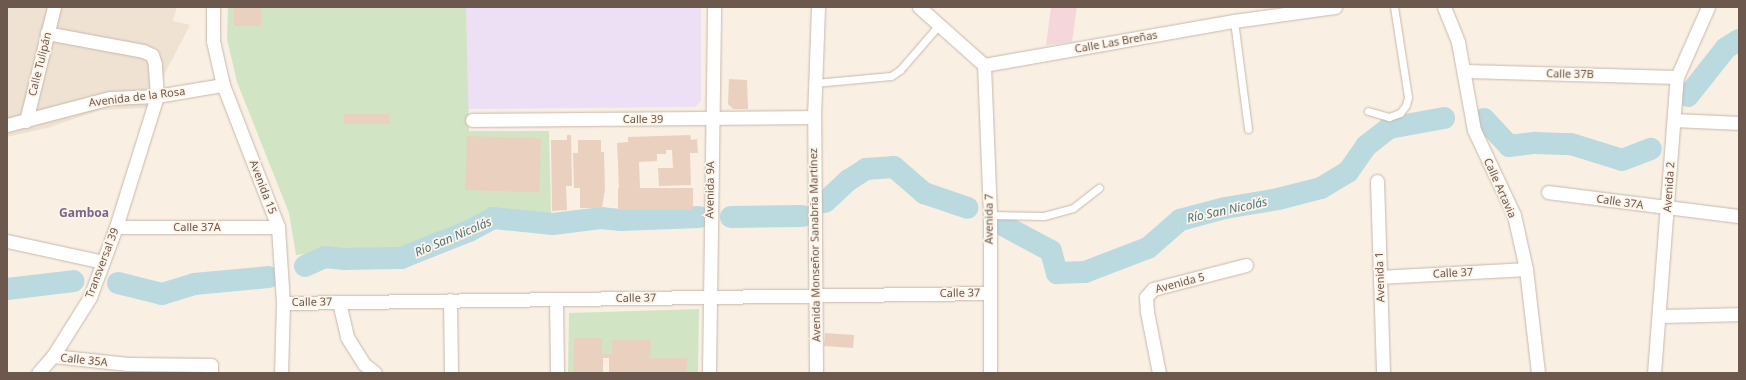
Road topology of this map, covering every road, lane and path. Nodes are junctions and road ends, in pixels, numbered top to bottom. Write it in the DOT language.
graph roads {
  1 [pos="54,7"];
  2 [pos="213,7"];
  3 [pos="714,7"];
  4 [pos="818,7"];
  5 [pos="919,7"];
  6 [pos="1335,7"];
  7 [pos="1394,7"];
  8 [pos="1444,7"];
  9 [pos="1708,7"];
  10 [pos="1234,21"];
  11 [pos="939,24"];
  12 [pos="47,33"];
  13 [pos="984,65"];
  14 [pos="1464,72"];
  15 [pos="1677,76"];
  16 [pos="815,83"];
  17 [pos="223,85"];
  18 [pos="157,96"];
  19 [pos="1368,111"];
  20 [pos="814,117"];
  21 [pos="711,119"];
  22 [pos="472,120"];
  23 [pos="1674,120"];
  24 [pos="26,121"];
  25 [pos="1739,123"];
  26 [pos="7,125"];
  27 [pos="1248,129"];
  28 [pos="1377,181"];
  29 [pos="1099,188"];
  30 [pos="1548,192"];
  31 [pos="1667,208"];
  32 [pos="990,215"];
  33 [pos="1739,216"];
  34 [pos="278,227"];
  35 [pos="116,228"];
  36 [pos="7,241"];
  37 [pos="103,262"];
  38 [pos="1246,266"];
  39 [pos="1526,269"];
  40 [pos="1380,277"];
  41 [pos="988,293"];
  42 [pos="816,295"];
  43 [pos="709,297"];
  44 [pos="556,299"];
  45 [pos="450,300"];
  46 [pos="339,302"];
  47 [pos="283,303"];
  48 [pos="1739,314"];
  49 [pos="1659,316"];
  50 [pos="53,356"];
  51 [pos="211,369"];
  52 [pos="38,373"];
  53 [pos="281,373"];
  54 [pos="375,373"];
  55 [pos="451,373"];
  56 [pos="557,373"];
  57 [pos="710,373"];
  58 [pos="816,373"];
  59 [pos="990,373"];
  60 [pos="1159,373"];
  61 [pos="1383,373"];
  62 [pos="1538,373"];
  63 [pos="1654,373"];
  1 -- 12 [label="street, Calle Tulipán"];
  2 -- 17 [label="street, Avenida 15"];
  3 -- 21 [label="street, Avenida 9A"];
  4 -- 16 [label="street, Avenida Monseñor Sanabria Martínez"];
  5 -- 11 [label="street"];
  6 -- 10 [label="street, Calle Las Breñas"];
  7 -- 19 [label="lane"];
  8 -- 14 [label="street, Calle Artavia"];
  9 -- 15 [label="street, Avenida 2"];
  10 -- 13 [label="street, Calle Las Breñas"];
  10 -- 27 [label="lane"];
  11 -- 13 [label="street"];
  11 -- 16 [label="lane"];
  12 -- 18 [label="street"];
  12 -- 24 [label="street, Calle Tulipán"];
  13 -- 32 [label="street, Avenida 7"];
  14 -- 15 [label="street, Calle 37B"];
  14 -- 39 [label="street, Calle Artavia"];
  15 -- 23 [label="street, Avenida 2"];
  16 -- 20 [label="street, Avenida Monseñor Sanabria Martínez"];
  17 -- 18 [label="street, Avenida de la Rosa"];
  17 -- 34 [label="street, Avenida 15"];
  18 -- 24 [label="street, Avenida de la Rosa"];
  18 -- 35 [label="street, Transversal 39"];
  20 -- 21 [label="street, Calle 39"];
  20 -- 42 [label="street, Avenida Monseñor Sanabria Martínez"];
  21 -- 22 [label="street, Calle 39"];
  21 -- 43 [label="street, Avenida 9A"];
  23 -- 25 [label="street"];
  23 -- 31 [label="street, Avenida 2"];
  24 -- 26 [label="street, Avenida de la Rosa"];
  28 -- 40 [label="street, Avenida 1"];
  29 -- 32 [label="lane"];
  30 -- 31 [label="street, Calle 37A"];
  31 -- 33 [label="street, Calle 37A"];
  31 -- 49 [label="street, Avenida 2"];
  32 -- 41 [label="street, Avenida 7"];
  34 -- 35 [label="street, Calle 37A"];
  34 -- 47 [label="street, Avenida 15"];
  35 -- 37 [label="street, Transversal 39"];
  36 -- 37 [label="street"];
  37 -- 50 [label="street, Transversal 39"];
  38 -- 60 [label="street, Avenida 5"];
  39 -- 40 [label="street, Calle 37"];
  39 -- 62 [label="street, Calle Artavia"];
  40 -- 61 [label="street, Avenida 1"];
  41 -- 42 [label="street, Calle 37"];
  41 -- 59 [label="street, Avenida 7"];
  42 -- 43 [label="street, Calle 37"];
  42 -- 58 [label="street, Avenida Monseñor Sanabria Martínez"];
  43 -- 44 [label="street, Calle 37"];
  43 -- 57 [label="street, Avenida 9A"];
  44 -- 45 [label="street, Calle 37"];
  44 -- 56 [label="street"];
  45 -- 46 [label="street, Calle 37"];
  45 -- 55 [label="street"];
  46 -- 47 [label="street, Calle 37"];
  46 -- 54 [label="street"];
  47 -- 53 [label="street, Avenida 15"];
  48 -- 49 [label="street"];
  49 -- 63 [label="street, Avenida 2"];
  50 -- 51 [label="street, Calle 35A"];
  50 -- 52 [label="street, Transversal 39"];
}
